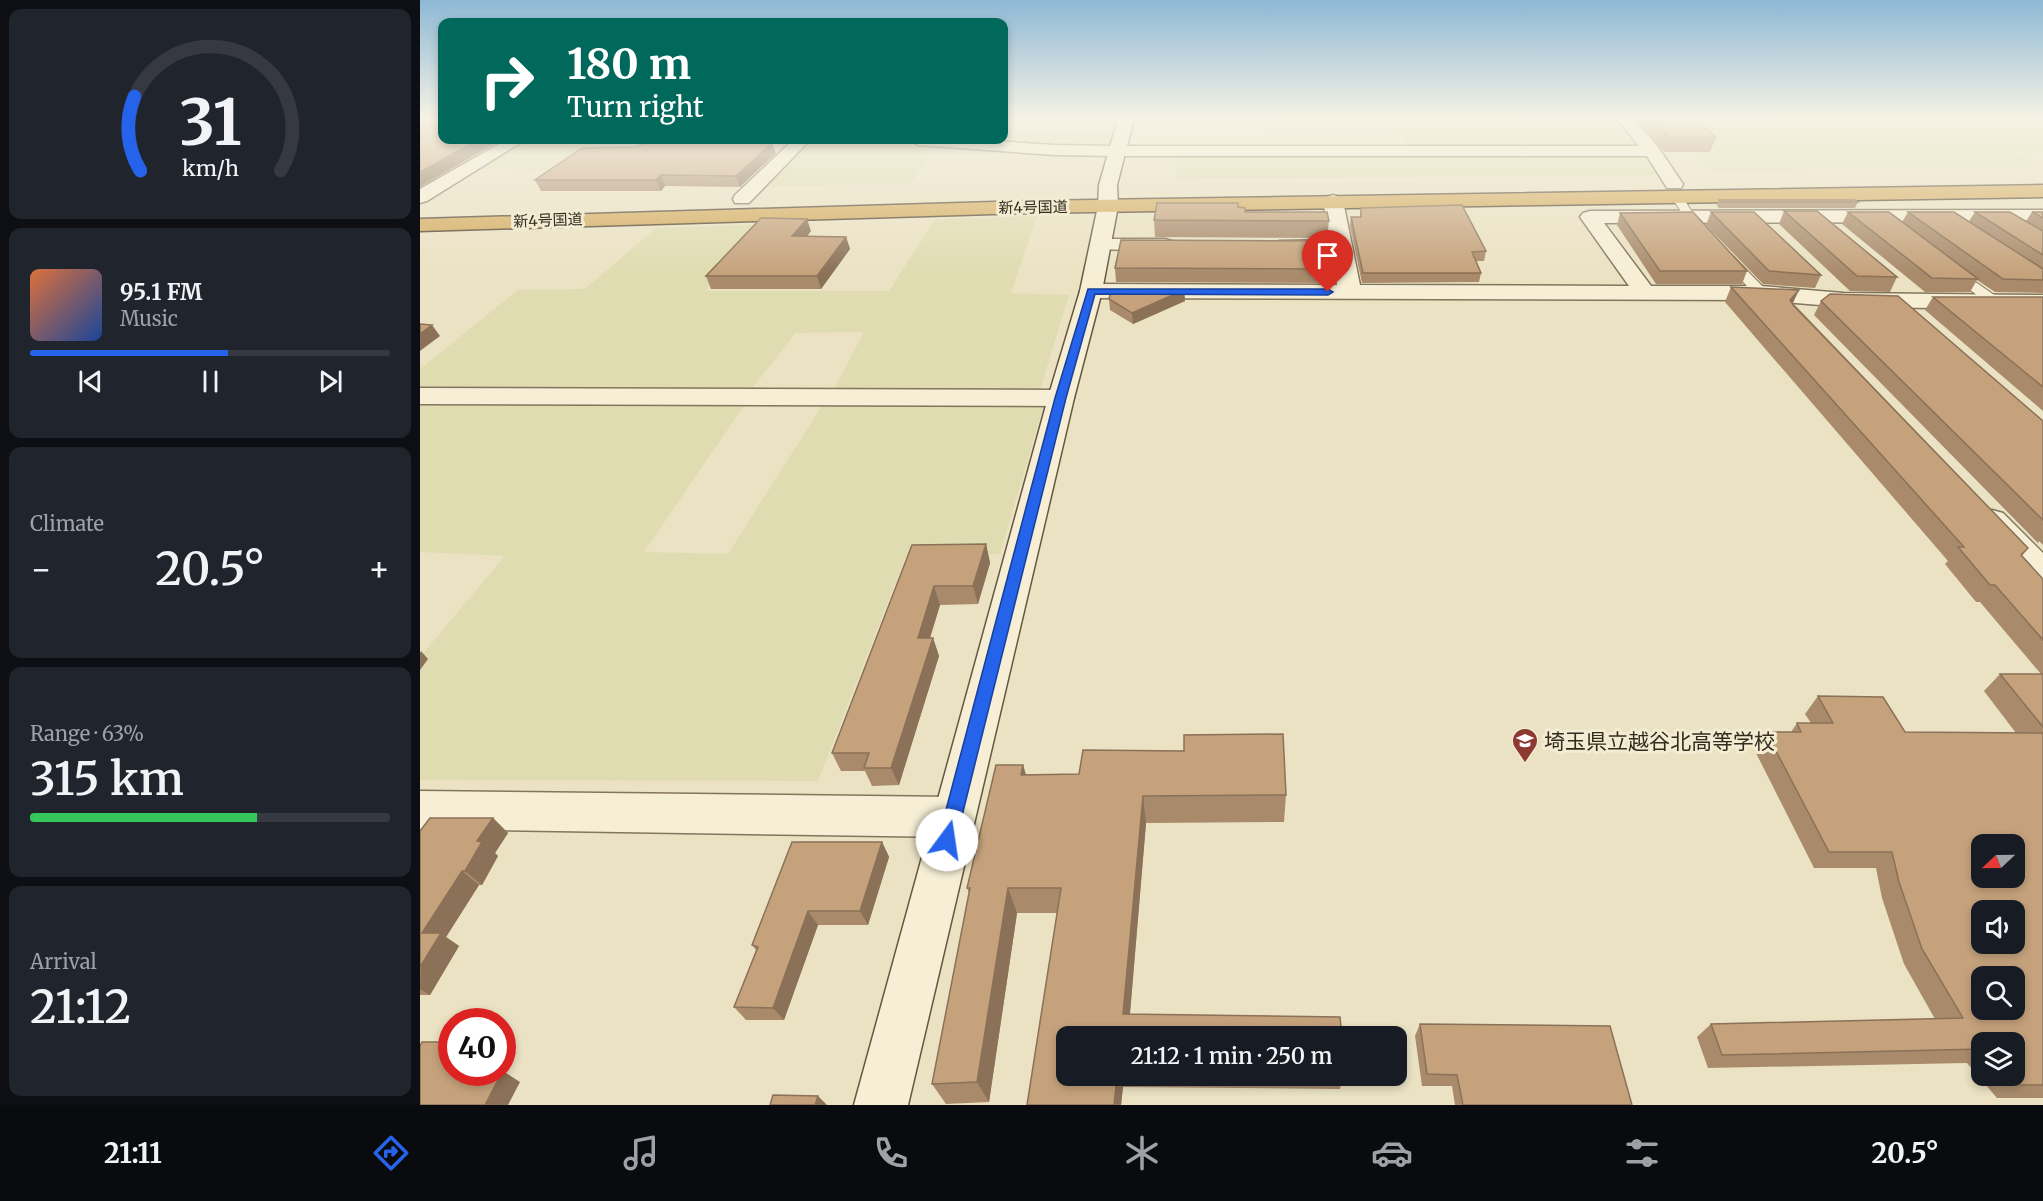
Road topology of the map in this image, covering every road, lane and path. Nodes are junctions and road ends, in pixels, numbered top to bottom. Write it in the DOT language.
graph roads {
  1 [pos="465,171"];
  2 [pos="771,171"];
  3 [pos="1113,171"];
  4 [pos="1664,171"];
  5 [pos="2043,179"];
  6 [pos="1675,190"];
  7 [pos="2043,191"];
  8 [pos="420,197"];
  9 [pos="1108,199"];
  10 [pos="742,200"];
  11 [pos="1333,201"];
  12 [pos="420,212"];
  13 [pos="1755,216"];
  14 [pos="1817,216"];
  15 [pos="1882,216"];
  16 [pos="1946,216"];
  17 [pos="2001,216"];
  18 [pos="2043,216"];
  19 [pos="1690,217"];
  20 [pos="420,225"];
  21 [pos="2018,227"];
  22 [pos="1965,229"];
  23 [pos="1901,231"];
  24 [pos="1842,238"];
  25 [pos="1779,239"];
  26 [pos="1101,245"];
  27 [pos="1181,245"];
  28 [pos="1262,245"];
  29 [pos="1342,246"];
  30 [pos="1948,266"];
  31 [pos="1091,291"];
  32 [pos="1350,292"];
  33 [pos="1645,293"];
  34 [pos="1761,293"];
  35 [pos="2004,302"];
  36 [pos="2043,302"];
  37 [pos="2043,324"];
  38 [pos="420,396"];
  39 [pos="1061,398"];
  40 [pos="1977,504"];
  41 [pos="2043,573"];
  42 [pos="420,810"];
  43 [pos="953,817"];
  44 [pos="881,1105"];
  1 -- 8 [label="street"];
  2 -- 10 [label="street"];
  3 -- 9 [label="street"];
  4 -- 6 [label="street"];
  5 -- 6 [label="highway, 新4号国道"];
  6 -- 7 [label="highway, 新4号国道"];
  6 -- 9 [label="highway, 新4号国道"];
  6 -- 11 [label="highway, 新4号国道"];
  6 -- 19 [label="lane"];
  9 -- 10 [label="highway, 新4号国道"];
  9 -- 11 [label="highway, 新4号国道"];
  9 -- 20 [label="highway, 新4号国道"];
  9 -- 26 [label="street"];
  10 -- 12 [label="highway, 新4号国道"];
  11 -- 29 [label="street"];
  13 -- 14 [label="street"];
  13 -- 19 [label="street"];
  13 -- 25 [label="street"];
  14 -- 15 [label="street"];
  14 -- 24 [label="street"];
  15 -- 16 [label="street"];
  15 -- 23 [label="lane"];
  16 -- 17 [label="street"];
  16 -- 22 [label="lane"];
  17 -- 18 [label="street"];
  17 -- 21 [label="lane"];
  19 -- 33 [label="street"];
  19 -- 34 [label="lane"];
  26 -- 27 [label="street"];
  26 -- 31 [label="street"];
  28 -- 29 [label="street"];
  29 -- 32 [label="street"];
  30 -- 35 [label="lane"];
  31 -- 32 [label="street"];
  31 -- 39 [label="street"];
  32 -- 33 [label="street"];
  33 -- 34 [label="street"];
  34 -- 35 [label="street"];
  35 -- 36 [label="street"];
  35 -- 37 [label="street"];
  38 -- 39 [label="street"];
  39 -- 43 [label="street"];
  40 -- 41 [label="street"];
  42 -- 43 [label="street"];
  43 -- 44 [label="street"];
}
